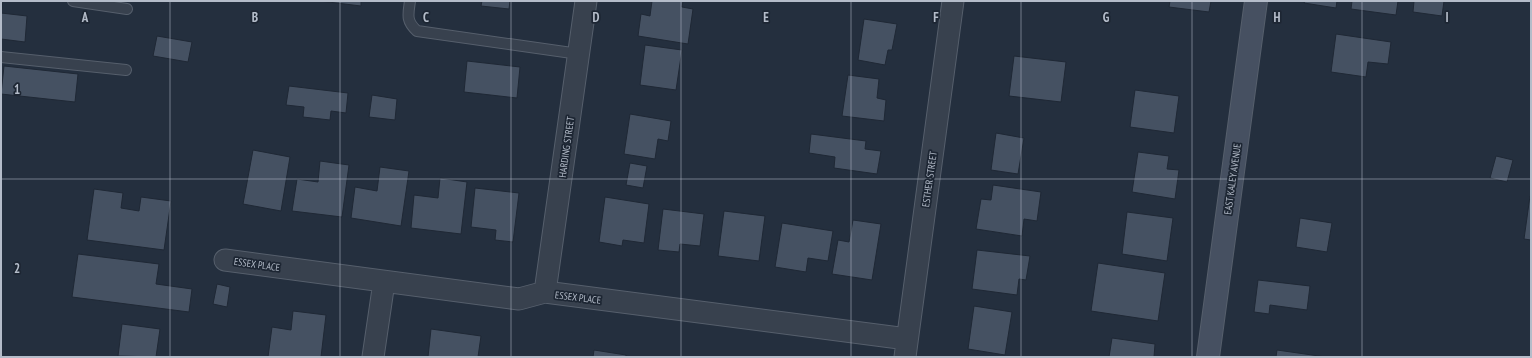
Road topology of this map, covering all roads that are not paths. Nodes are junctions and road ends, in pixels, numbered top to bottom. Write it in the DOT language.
graph roads {
  1 [pos="73,1"];
  2 [pos="410,1"];
  3 [pos="586,1"];
  4 [pos="953,1"];
  5 [pos="1256,1"];
  6 [pos="127,9"];
  7 [pos="579,54"];
  8 [pos="1,57"];
  9 [pos="126,70"];
  10 [pos="225,260"];
  11 [pos="384,282"];
  12 [pos="545,292"];
  13 [pos="906,348"];
  14 [pos="373,357"];
  15 [pos="1208,357"];
  1 -- 6 [label="lane"];
  2 -- 7 [label="lane"];
  3 -- 7 [label="street, HARDING STREET"];
  4 -- 13 [label="street, ESTHER STREET"];
  5 -- 15 [label="street, EAST KALEY AVENUE"];
  7 -- 12 [label="street, HARDING STREET"];
  8 -- 9 [label="lane"];
  10 -- 11 [label="street, ESSEX PLACE"];
  11 -- 12 [label="street, ESSEX PLACE"];
  11 -- 14 [label="street"];
  12 -- 13 [label="street, ESSEX PLACE"];
}
